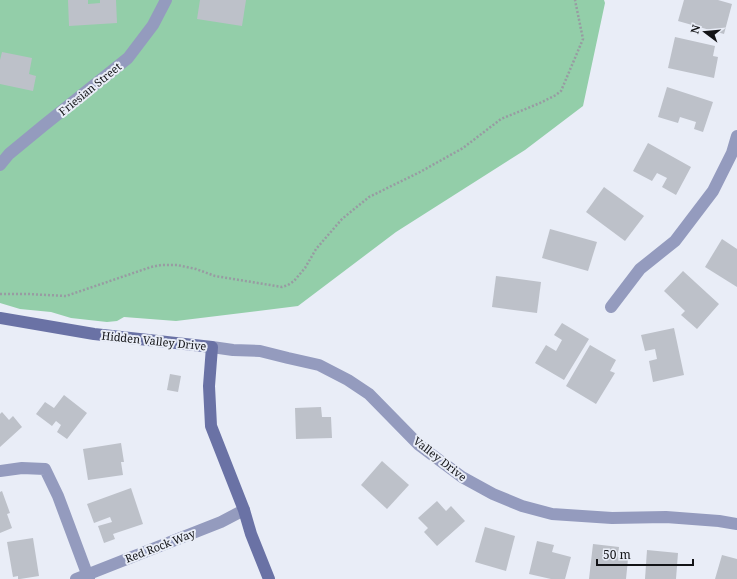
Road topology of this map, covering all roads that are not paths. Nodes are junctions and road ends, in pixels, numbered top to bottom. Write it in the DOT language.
graph roads {
  1 [pos="166,0"];
  2 [pos="737,136"];
  3 [pos="0,166"];
  4 [pos="611,307"];
  5 [pos="0,318"];
  6 [pos="212,347"];
  7 [pos="0,471"];
  8 [pos="244,510"];
  9 [pos="737,524"];
  10 [pos="84,577"];
  11 [pos="269,579"];
  1 -- 3 [label="street, Friesian Street"];
  2 -- 4 [label="street"];
  5 -- 6 [label="street, Hidden Valley Drive"];
  6 -- 8 [label="street, Hidden Valley Drive"];
  6 -- 9 [label="street, Valley Drive"];
  7 -- 10 [label="street"];
  8 -- 10 [label="street, Red Rock Way"];
  8 -- 11 [label="street, Hidden Valley Drive"];
}
